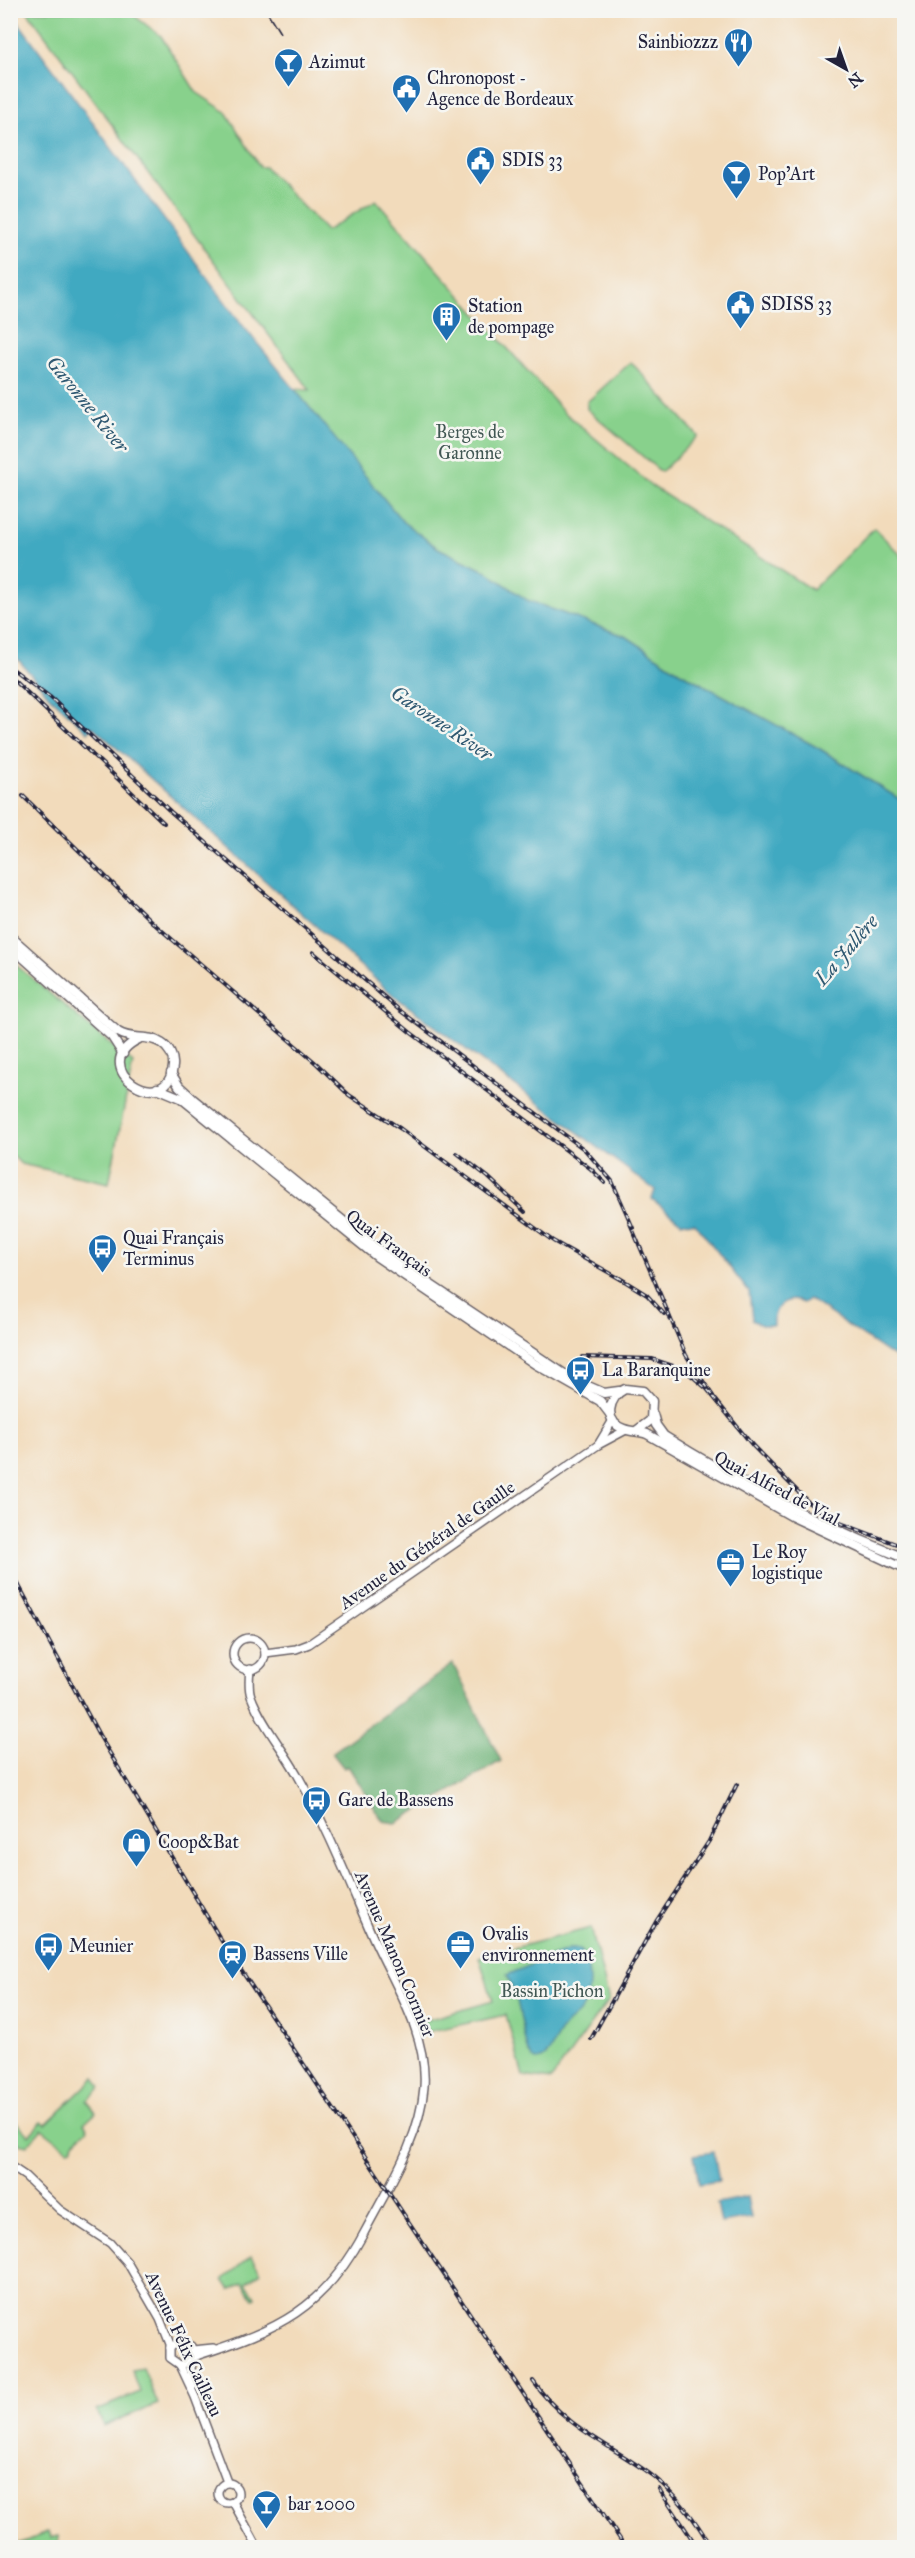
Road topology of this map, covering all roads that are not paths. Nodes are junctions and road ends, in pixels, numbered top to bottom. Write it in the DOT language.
graph roads {
  1 [pos="10,936"];
  2 [pos="10,946"];
  3 [pos="140,1039"];
  4 [pos="123,1054"];
  5 [pos="171,1074"];
  6 [pos="157,1088"];
  7 [pos="620,1391"];
  8 [pos="653,1414"];
  9 [pos="612,1417"];
  10 [pos="626,1430"];
  11 [pos="636,1431"];
  12 [pos="598,1445"];
  13 [pos="904,1558"];
  14 [pos="904,1569"];
  15 [pos="265,1653"];
  16 [pos="250,1669"];
  17 [pos="10,2166"];
  18 [pos="160,2319"];
  19 [pos="180,2341"];
  20 [pos="170,2348"];
  21 [pos="193,2353"];
  22 [pos="180,2365"];
  23 [pos="195,2397"];
  24 [pos="227,2482"];
  25 [pos="233,2502"];
  26 [pos="258,2547"];
  1 -- 3 [label="main road"];
  2 -- 4 [label="main road"];
  3 -- 4 [label="main road"];
  3 -- 5 [label="main road"];
  4 -- 6 [label="main road"];
  5 -- 6 [label="main road"];
  5 -- 7 [label="main road, Quai Français"];
  6 -- 9 [label="main road, Quai Français"];
  7 -- 8 [label="main road"];
  7 -- 9 [label="main road"];
  8 -- 11 [label="main road"];
  8 -- 13 [label="main road, Quai Alfred de Vial"];
  9 -- 10 [label="main road"];
  9 -- 12 [label="street, Avenue du Général de Gaulle"];
  10 -- 11 [label="main road"];
  10 -- 12 [label="street, Avenue du Général de Gaulle"];
  11 -- 14 [label="main road, Quai Alfred de Vial"];
  12 -- 15 [label="street, Avenue du Général de Gaulle"];
  15 -- 16 [label="street"];
  15 -- 16 [label="street"];
  16 -- 21 [label="street, Avenue Manon Cormier"];
  17 -- 18 [label="street, Avenue Félix Cailleau"];
  18 -- 19 [label="street"];
  18 -- 20 [label="street, Avenue Félix Cailleau"];
  19 -- 20 [label="street"];
  19 -- 21 [label="street"];
  20 -- 22 [label="street, Avenue Félix Cailleau"];
  21 -- 22 [label="street"];
  21 -- 23 [label="street"];
  22 -- 23 [label="street, Avenue Félix Cailleau"];
  23 -- 24 [label="street, Avenue Félix Cailleau"];
  24 -- 25 [label="street"];
  24 -- 25 [label="street"];
  25 -- 26 [label="street"];
}
